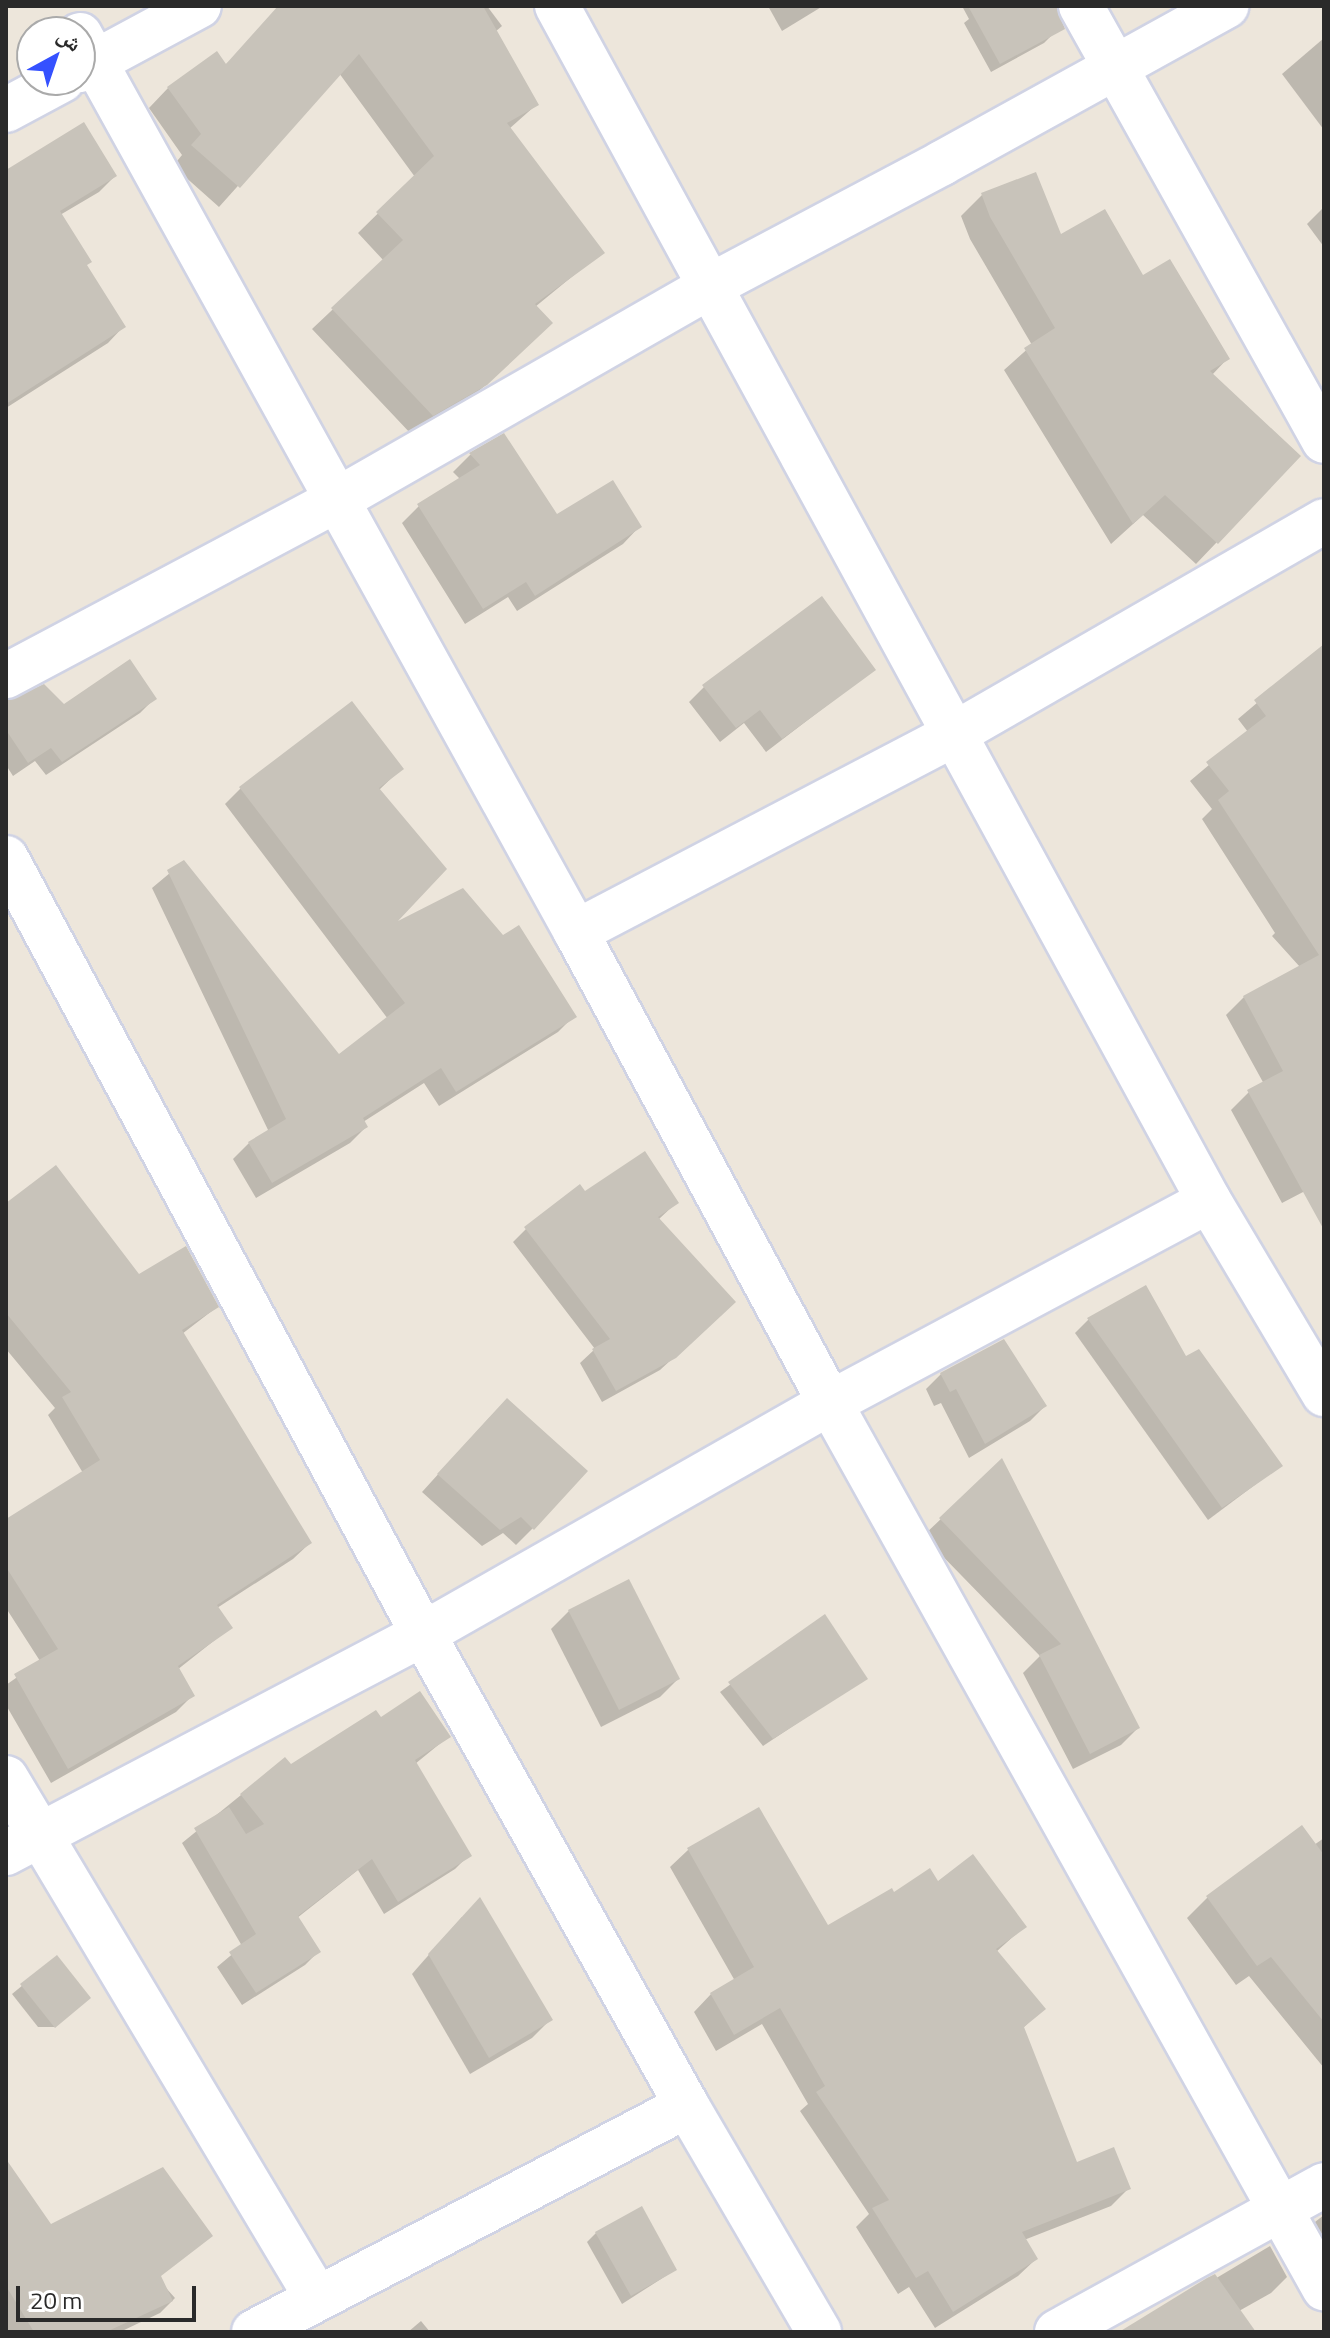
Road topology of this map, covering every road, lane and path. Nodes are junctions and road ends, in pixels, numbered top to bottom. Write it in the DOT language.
graph roads {
  1 [pos="199,6"];
  2 [pos="557,6"];
  3 [pos="1081,6"];
  4 [pos="1226,6"];
  5 [pos="96,49"];
  6 [pos="1115,66"];
  7 [pos="96,85"];
  8 [pos="25,96"];
  9 [pos="6,110"];
  10 [pos="712,285"];
  11 [pos="1324,441"];
  12 [pos="337,500"];
  13 [pos="1324,521"];
  14 [pos="6,676"];
  15 [pos="954,734"];
  16 [pos="6,858"];
  17 [pos="576,932"];
  18 [pos="1209,1201"];
  19 [pos="1324,1394"];
  20 [pos="830,1403"];
  21 [pos="423,1634"];
  22 [pos="6,1778"];
  23 [pos="22,1845"];
  24 [pos="687,2106"];
  25 [pos="1324,2185"];
  26 [pos="1280,2209"];
  27 [pos="1324,2288"];
  28 [pos="317,2298"];
  29 [pos="254,2332"];
  30 [pos="819,2332"];
  31 [pos="1057,2332"];
  1 -- 5 [label="street"];
  2 -- 10 [label="street"];
  3 -- 6 [label="street"];
  4 -- 6 [label="street"];
  6 -- 10 [label="street"];
  6 -- 11 [label="street"];
  7 -- 12 [label="street"];
  8 -- 9 [label="street"];
  10 -- 12 [label="street"];
  10 -- 15 [label="street"];
  12 -- 14 [label="street"];
  12 -- 17 [label="street"];
  13 -- 15 [label="street"];
  15 -- 17 [label="street"];
  15 -- 18 [label="street"];
  16 -- 21 [label="street"];
  17 -- 20 [label="street"];
  18 -- 19 [label="street"];
  18 -- 20 [label="street"];
  20 -- 21 [label="street"];
  20 -- 26 [label="street"];
  21 -- 23 [label="street"];
  21 -- 24 [label="street"];
  22 -- 23 [label="street"];
  23 -- 28 [label="street"];
  24 -- 28 [label="street"];
  24 -- 30 [label="street"];
  25 -- 26 [label="street"];
  26 -- 27 [label="street"];
  26 -- 31 [label="street"];
  28 -- 29 [label="street"];
}
